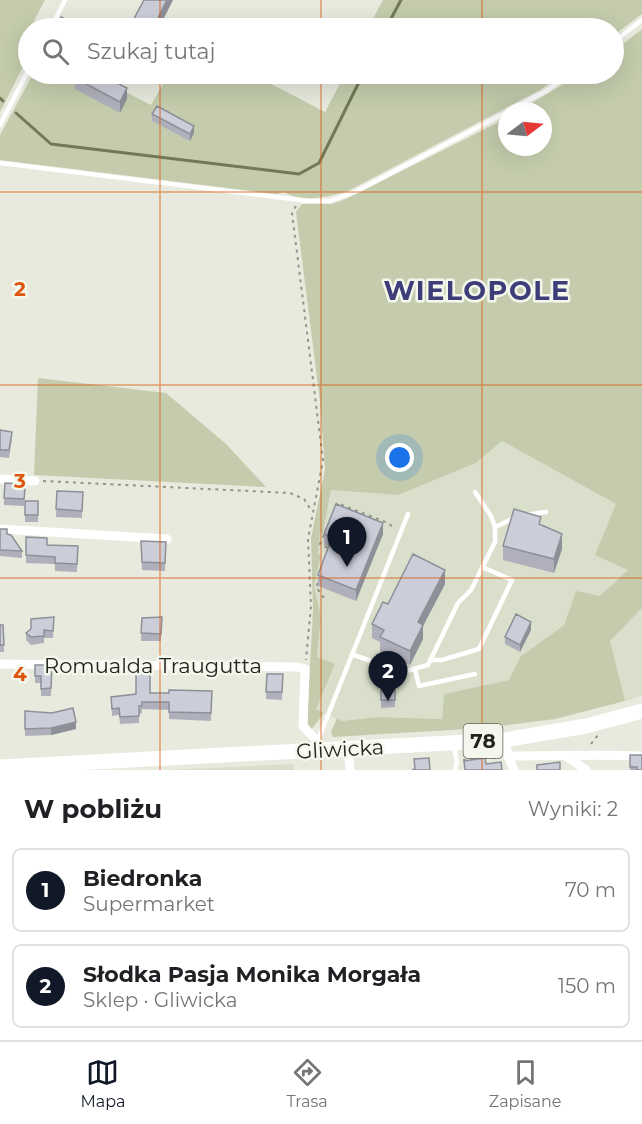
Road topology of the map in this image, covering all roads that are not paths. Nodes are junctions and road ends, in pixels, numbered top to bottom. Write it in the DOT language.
graph roads {
  1 [pos="65,0"];
  2 [pos="56,18"];
  3 [pos="642,20"];
  4 [pos="624,34"];
  5 [pos="21,84"];
  6 [pos="556,84"];
  7 [pos="525,102"];
  8 [pos="498,116"];
  9 [pos="0,125"];
  10 [pos="0,163"];
  11 [pos="0,479"];
  12 [pos="35,481"];
  13 [pos="475,492"];
  14 [pos="546,512"];
  15 [pos="408,514"];
  16 [pos="495,527"];
  17 [pos="0,529"];
  18 [pos="168,539"];
  19 [pos="482,567"];
  20 [pos="354,655"];
  21 [pos="430,660"];
  22 [pos="0,664"];
  23 [pos="415,669"];
  24 [pos="475,674"];
  25 [pos="642,711"];
  26 [pos="505,740"];
  27 [pos="454,743"];
  28 [pos="317,746"];
  29 [pos="348,749"];
  30 [pos="508,756"];
  31 [pos="566,756"];
  32 [pos="642,756"];
  33 [pos="0,767"];
  34 [pos="350,770"];
  35 [pos="455,770"];
  36 [pos="514,770"];
  37 [pos="586,770"];
  1 -- 2 [label="lane"];
  3 -- 4 [label="lane"];
  5 -- 9 [label="lane"];
  6 -- 7 [label="lane"];
  8 -- 10 [label="lane"];
  11 -- 12 [label="street"];
  13 -- 16 [label="lane"];
  14 -- 16 [label="lane"];
  15 -- 20 [label="lane"];
  16 -- 19 [label="lane"];
  17 -- 18 [label="street"];
  19 -- 21 [label="lane"];
  19 -- 21 [label="lane"];
  20 -- 23 [label="lane"];
  20 -- 28 [label="lane"];
  21 -- 23 [label="lane"];
  22 -- 28 [label="street, Romualda Traugutta"];
  23 -- 24 [label="lane"];
  25 -- 26 [label="main road, Gliwicka / 78"];
  26 -- 27 [label="main road, Gliwicka / 78"];
  26 -- 30 [label="street"];
  27 -- 29 [label="main road, Gliwicka / 78"];
  27 -- 35 [label="lane"];
  28 -- 29 [label="main road, Gliwicka / 78"];
  28 -- 33 [label="main road, Gliwicka / 78"];
  29 -- 34 [label="street"];
  30 -- 31 [label="street"];
  30 -- 36 [label="street"];
  31 -- 32 [label="street"];
  31 -- 37 [label="street"];
}
